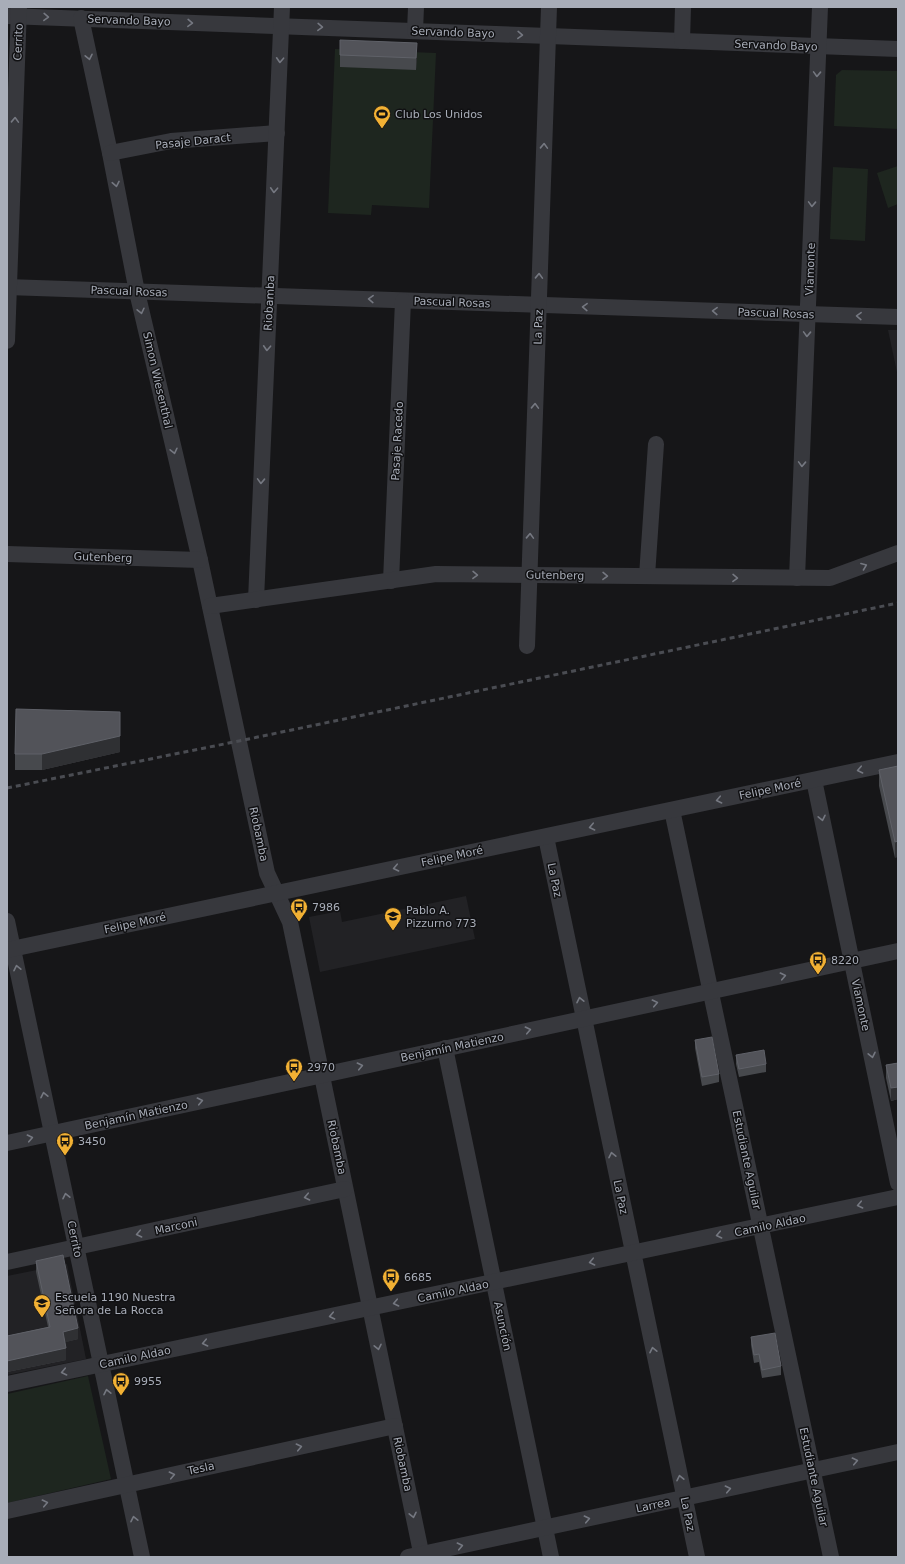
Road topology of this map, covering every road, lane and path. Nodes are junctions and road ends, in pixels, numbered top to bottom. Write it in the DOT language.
graph roads {
  1 [pos="282,7"];
  2 [pos="416,7"];
  3 [pos="548,7"];
  4 [pos="683,7"];
  5 [pos="820,7"];
  6 [pos="15,13"];
  7 [pos="81,18"];
  8 [pos="282,26"];
  9 [pos="415,31"];
  10 [pos="548,36"];
  11 [pos="682,41"];
  12 [pos="818,46"];
  13 [pos="898,49"];
  14 [pos="277,133"];
  15 [pos="10,151"];
  16 [pos="110,153"];
  17 [pos="8,287"];
  18 [pos="137,292"];
  19 [pos="269,296"];
  20 [pos="403,301"];
  21 [pos="538,305"];
  22 [pos="808,314"];
  23 [pos="898,317"];
  24 [pos="7,341"];
  25 [pos="656,444"];
  26 [pos="898,553"];
  27 [pos="7,554"];
  28 [pos="200,560"];
  29 [pos="529,575"];
  30 [pos="647,576"];
  31 [pos="797,578"];
  32 [pos="390,581"];
  33 [pos="256,600"];
  34 [pos="210,606"];
  35 [pos="527,646"];
  36 [pos="239,741"];
  37 [pos="898,762"];
  38 [pos="814,780"];
  39 [pos="672,810"];
  40 [pos="546,837"];
  41 [pos="276,894"];
  42 [pos="7,921"];
  43 [pos="10,950"];
  44 [pos="898,951"];
  45 [pos="852,961"];
  46 [pos="711,991"];
  47 [pos="584,1019"];
  48 [pos="444,1048"];
  49 [pos="322,1075"];
  50 [pos="52,1133"];
  51 [pos="7,1143"];
  52 [pos="898,1183"];
  53 [pos="345,1189"];
  54 [pos="898,1197"];
  55 [pos="761,1227"];
  56 [pos="76,1247"];
  57 [pos="633,1253"];
  58 [pos="7,1262"];
  59 [pos="493,1282"];
  60 [pos="370,1308"];
  61 [pos="102,1364"];
  62 [pos="7,1384"];
  63 [pos="394,1426"];
  64 [pos="898,1452"];
  65 [pos="812,1471"];
  66 [pos="127,1485"];
  67 [pos="684,1498"];
  68 [pos="7,1511"];
  69 [pos="545,1528"];
  70 [pos="417,1556"];
  71 [pos="142,1557"];
  72 [pos="551,1557"];
  73 [pos="697,1557"];
  74 [pos="831,1557"];
  1 -- 8 [label="street, Riobamba"];
  2 -- 9 [label="street"];
  3 -- 10 [label="street, La Paz"];
  4 -- 11 [label="street"];
  5 -- 12 [label="street, Viamonte"];
  6 -- 7 [label="street, Servando Bayo, one-way"];
  15 -- 6 [label="street, Cerrito, one-way"];
  7 -- 8 [label="street, Servando Bayo, one-way"];
  7 -- 16 [label="street, Simon Wiesenthal, one-way"];
  8 -- 9 [label="street, Servando Bayo, one-way"];
  8 -- 14 [label="street, Riobamba, one-way"];
  9 -- 10 [label="street, Servando Bayo, one-way"];
  10 -- 11 [label="street, Servando Bayo"];
  21 -- 10 [label="street, La Paz, one-way"];
  11 -- 12 [label="street, Servando Bayo"];
  12 -- 13 [label="street, Servando Bayo"];
  12 -- 22 [label="street, Viamonte, one-way"];
  14 -- 16 [label="street, Pasaje Daract"];
  14 -- 19 [label="street, Riobamba, one-way"];
  15 -- 17 [label="street, Cerrito"];
  16 -- 18 [label="street, Simon Wiesenthal, one-way"];
  17 -- 18 [label="street, Pascual Rosas"];
  17 -- 24 [label="street, Cerrito"];
  18 -- 19 [label="street, Pascual Rosas"];
  18 -- 28 [label="street, Simon Wiesenthal, one-way"];
  20 -- 19 [label="street, Pascual Rosas, one-way"];
  19 -- 33 [label="street, Riobamba, one-way"];
  20 -- 21 [label="street, Pascual Rosas"];
  20 -- 32 [label="street, Pasaje Racedo"];
  22 -- 21 [label="street, Pascual Rosas, one-way"];
  29 -- 21 [label="street, La Paz, one-way"];
  23 -- 22 [label="street, Pascual Rosas, one-way"];
  22 -- 31 [label="street, Viamonte, one-way"];
  25 -- 30 [label="street"];
  31 -- 26 [label="street, Gutenberg, one-way"];
  27 -- 28 [label="street, Gutenberg"];
  28 -- 34 [label="street, Simon Wiesenthal"];
  29 -- 30 [label="street, Gutenberg, one-way"];
  32 -- 29 [label="street, Gutenberg, one-way"];
  29 -- 35 [label="street, La Paz"];
  30 -- 31 [label="street, Gutenberg, one-way"];
  32 -- 33 [label="street, Gutenberg"];
  33 -- 34 [label="street, Gutenberg"];
  34 -- 36 [label="street, Simon Wiesenthal"];
  36 -- 41 [label="street, Riobamba"];
  37 -- 38 [label="street, Felipe Moré, one-way"];
  38 -- 39 [label="street, Felipe Moré, one-way"];
  38 -- 45 [label="street, Viamonte, one-way"];
  39 -- 40 [label="street, Felipe Moré, one-way"];
  39 -- 46 [label="street, Estudiante Aguilar"];
  40 -- 41 [label="street, Felipe Moré, one-way"];
  47 -- 40 [label="street, La Paz, one-way"];
  41 -- 43 [label="street, Felipe Moré"];
  41 -- 49 [label="street, Riobamba"];
  42 -- 43 [label="street, Cerrito"];
  50 -- 43 [label="street, Cerrito, one-way"];
  44 -- 45 [label="street, Benjamín Matienzo"];
  46 -- 45 [label="street, Benjamín Matienzo, one-way"];
  45 -- 52 [label="street, Viamonte, one-way"];
  47 -- 46 [label="street, Benjamín Matienzo, one-way"];
  46 -- 55 [label="street, Estudiante Aguilar"];
  48 -- 47 [label="street, Benjamín Matienzo, one-way"];
  57 -- 47 [label="street, La Paz, one-way"];
  49 -- 48 [label="street, Benjamín Matienzo, one-way"];
  48 -- 59 [label="street, Asunción"];
  50 -- 49 [label="street, Benjamín Matienzo, one-way"];
  49 -- 53 [label="street, Riobamba"];
  51 -- 50 [label="street, Benjamín Matienzo, one-way"];
  56 -- 50 [label="street, Cerrito, one-way"];
  53 -- 56 [label="street, Marconi, one-way"];
  53 -- 60 [label="street, Riobamba"];
  54 -- 55 [label="street, Camilo Aldao, one-way"];
  55 -- 57 [label="street, Camilo Aldao, one-way"];
  55 -- 65 [label="street, Estudiante Aguilar"];
  56 -- 58 [label="street, Marconi"];
  56 -- 61 [label="street, Cerrito"];
  57 -- 59 [label="street, Camilo Aldao, one-way"];
  67 -- 57 [label="street, La Paz, one-way"];
  59 -- 60 [label="street, Camilo Aldao, one-way"];
  59 -- 69 [label="street, Asunción"];
  60 -- 61 [label="street, Camilo Aldao, one-way"];
  60 -- 63 [label="street, Riobamba, one-way"];
  61 -- 62 [label="street, Camilo Aldao, one-way"];
  66 -- 61 [label="street, Cerrito, one-way"];
  66 -- 63 [label="street, Tesla, one-way"];
  63 -- 70 [label="street, Riobamba, one-way"];
  65 -- 64 [label="street, Larrea, one-way"];
  67 -- 65 [label="street, Larrea, one-way"];
  65 -- 74 [label="street, Estudiante Aguilar"];
  68 -- 66 [label="street, Tesla, one-way"];
  71 -- 66 [label="street, Cerrito, one-way"];
  69 -- 67 [label="street, Larrea, one-way"];
  67 -- 73 [label="street, La Paz"];
  70 -- 69 [label="street, Larrea, one-way"];
  69 -- 72 [label="street, Asunción"];
}
